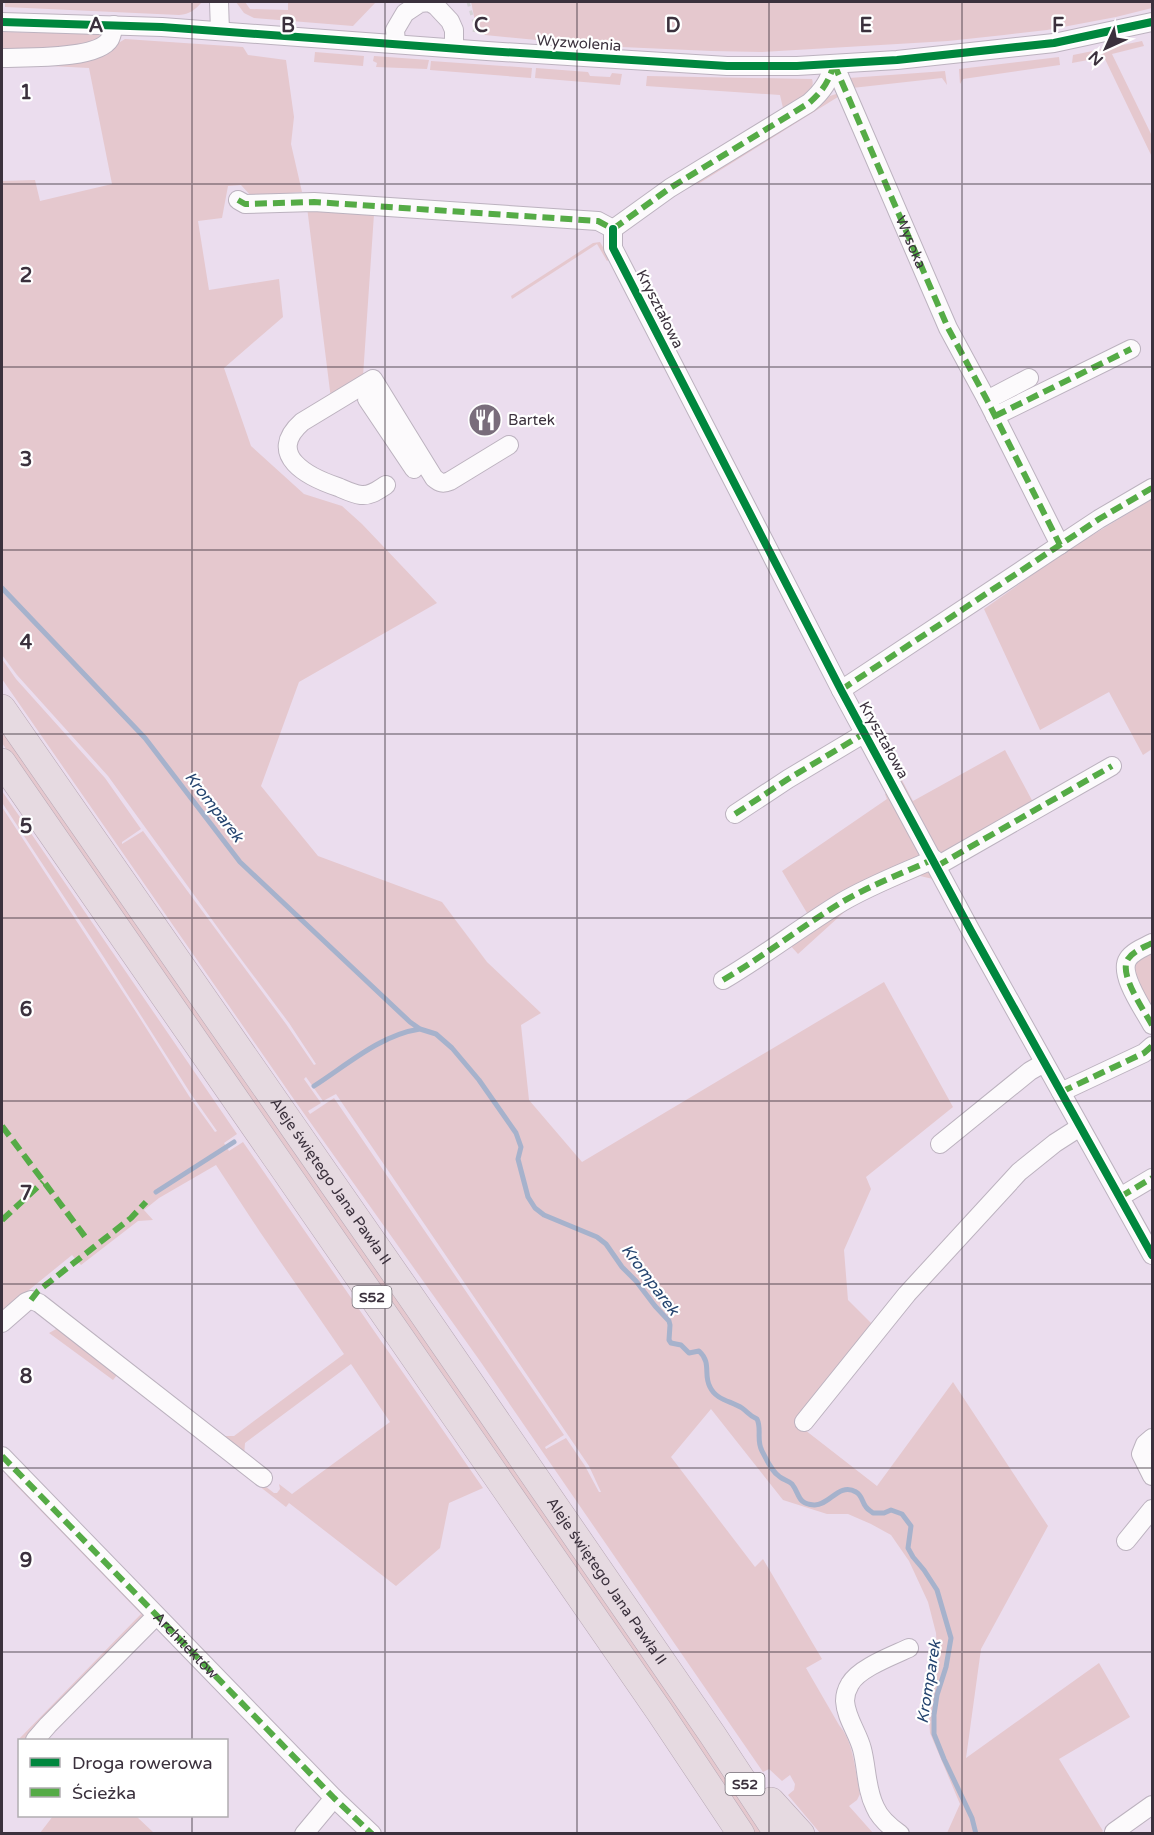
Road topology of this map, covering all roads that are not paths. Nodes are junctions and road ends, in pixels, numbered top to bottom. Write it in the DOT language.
graph roads {
  1 [pos="219,2"];
  2 [pos="2,22"];
  3 [pos="1152,22"];
  4 [pos="114,25"];
  5 [pos="220,31"];
  6 [pos="396,44"];
  7 [pos="454,48"];
  8 [pos="2,58"];
  9 [pos="834,64"];
  10 [pos="238,200"];
  11 [pos="613,229"];
  12 [pos="1131,349"];
  13 [pos="1029,378"];
  14 [pos="367,399"];
  15 [pos="991,408"];
  16 [pos="509,445"];
  17 [pos="414,469"];
  18 [pos="386,485"];
  19 [pos="1152,488"];
  20 [pos="1060,545"];
  21 [pos="841,690"];
  22 [pos="2,708"];
  23 [pos="865,733"];
  24 [pos="2,762"];
  25 [pos="1112,766"];
  26 [pos="735,814"];
  27 [pos="935,863"];
  28 [pos="1152,943"];
  29 [pos="723,980"];
  30 [pos="1152,1025"];
  31 [pos="1152,1046"];
  32 [pos="1044,1063"];
  33 [pos="1061,1092"];
  34 [pos="1080,1127"];
  35 [pos="940,1144"];
  36 [pos="1152,1178"];
  37 [pos="1119,1197"];
  38 [pos="1152,1255"];
  39 [pos="2,1323"];
  40 [pos="804,1422"];
  41 [pos="1152,1438"];
  42 [pos="2,1456"];
  43 [pos="1152,1476"];
  44 [pos="263,1478"];
  45 [pos="1152,1509"];
  46 [pos="1126,1541"];
  47 [pos="156,1616"];
  48 [pos="909,1648"];
  49 [pos="712,1734"];
  50 [pos="36,1739"];
  51 [pos="334,1797"];
  52 [pos="1152,1805"];
  53 [pos="1114,1832"];
  54 [pos="304,1833"];
  55 [pos="372,1833"];
  56 [pos="741,1833"];
  57 [pos="778,1833"];
  58 [pos="801,1833"];
  59 [pos="900,1833"];
  1 -- 5 [label="street"];
  2 -- 4 [label="street, Wyzwolenia"];
  3 -- 9 [label="street, Wyzwolenia"];
  4 -- 5 [label="street, Wyzwolenia"];
  4 -- 8 [label="street"];
  5 -- 6 [label="street, Wyzwolenia"];
  6 -- 7 [label="street, Wyzwolenia"];
  6 -- 7 [label="street"];
  7 -- 9 [label="street, Wyzwolenia"];
  9 -- 11 [label="street"];
  9 -- 15 [label="street, Wysoka"];
  10 -- 11 [label="street"];
  11 -- 21 [label="street, Kryształowa"];
  12 -- 15 [label="street"];
  13 -- 15 [label="street"];
  14 -- 17 [label="street"];
  15 -- 20 [label="street, Wysoka"];
  16 -- 18 [label="street"];
  19 -- 20 [label="street"];
  20 -- 21 [label="street"];
  21 -- 23 [label="street, Kryształowa"];
  22 -- 49 [label="highway, Aleje świętego Jana Pawła II / S52"];
  23 -- 26 [label="street"];
  23 -- 27 [label="street, Kryształowa"];
  24 -- 56 [label="highway, Aleje świętego Jana Pawła II / S52"];
  25 -- 27 [label="street"];
  27 -- 29 [label="street"];
  27 -- 32 [label="street, Kryształowa"];
  28 -- 30 [label="street"];
  31 -- 33 [label="street"];
  32 -- 33 [label="street, Kryształowa"];
  32 -- 35 [label="street"];
  33 -- 34 [label="street, Kryształowa"];
  34 -- 37 [label="street, Kryształowa"];
  34 -- 40 [label="street"];
  36 -- 37 [label="street"];
  37 -- 38 [label="street, Kryształowa"];
  39 -- 44 [label="street"];
  41 -- 43 [label="street"];
  42 -- 47 [label="street, Architektów"];
  45 -- 46 [label="street"];
  47 -- 50 [label="street"];
  47 -- 51 [label="street, Architektów"];
  48 -- 59 [label="street"];
  49 -- 57 [label="highway, Aleje świętego Jana Pawła II / S52"];
  49 -- 58 [label="highway"];
  51 -- 54 [label="street"];
  51 -- 55 [label="street, Architektów"];
  52 -- 53 [label="street"];
}
